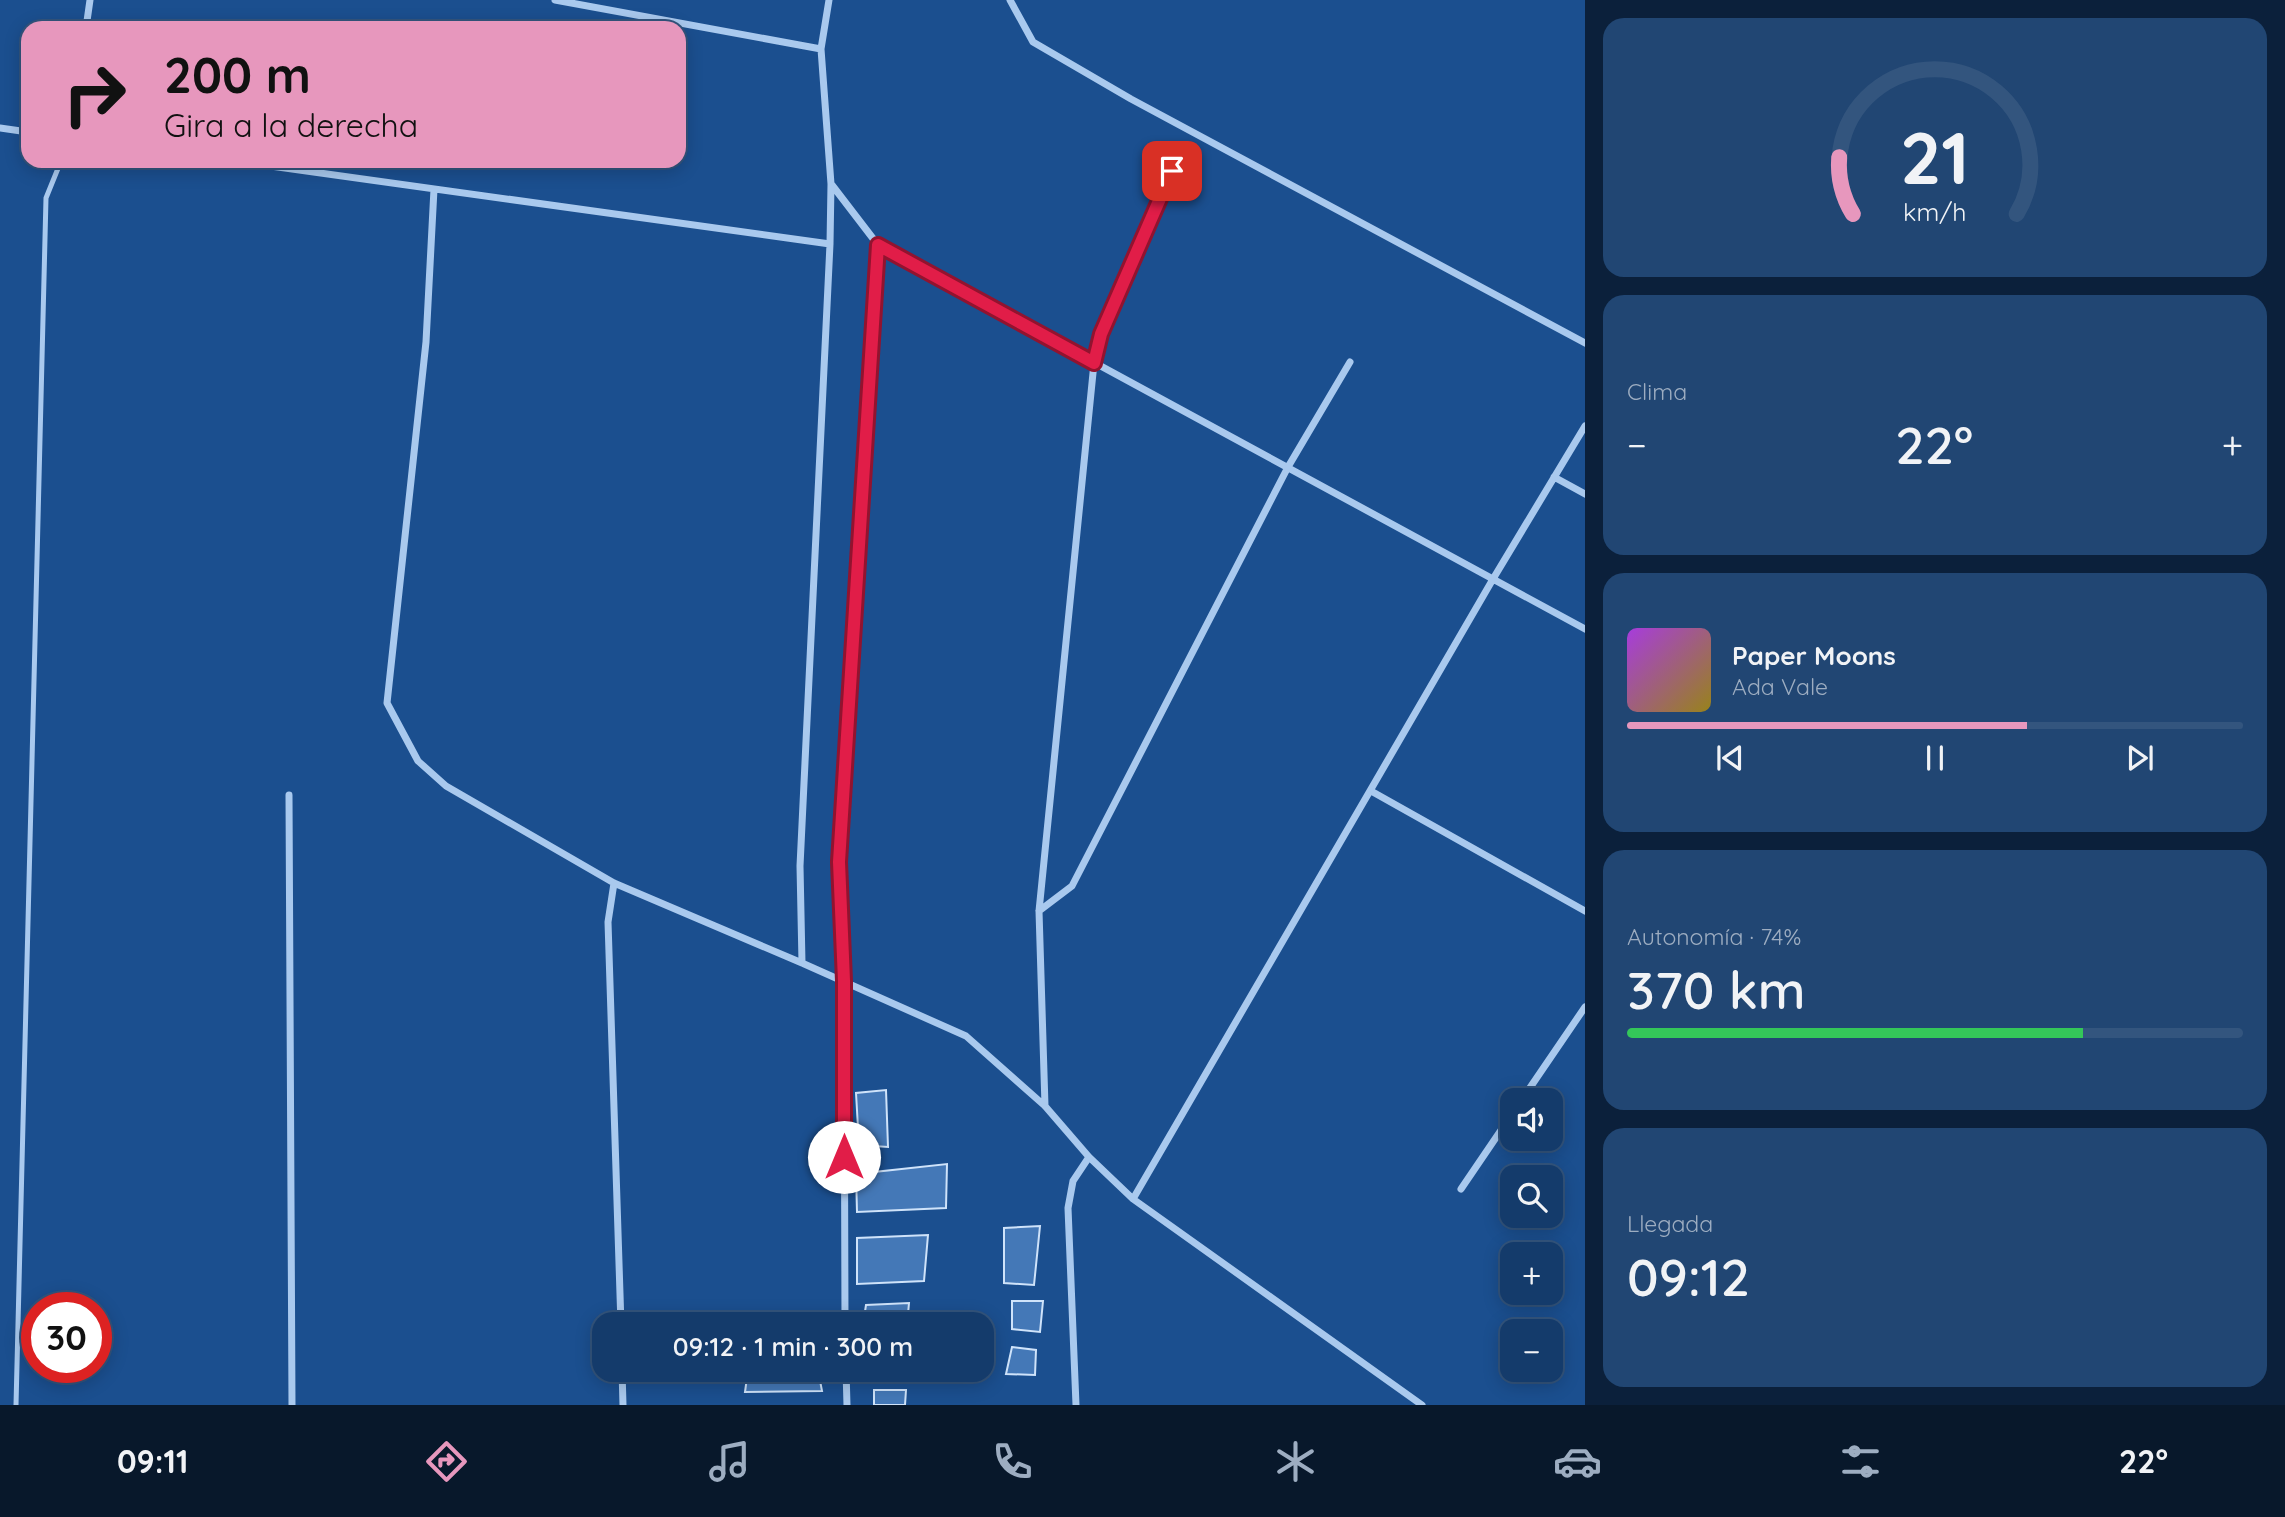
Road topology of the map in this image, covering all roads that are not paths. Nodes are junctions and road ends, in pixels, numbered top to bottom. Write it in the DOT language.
graph roads {
  1 [pos="90,0"];
  2 [pos="555,0"];
  3 [pos="829,0"];
  4 [pos="1010,0"];
  5 [pos="87,21"];
  6 [pos="669,21"];
  7 [pos="686,24"];
  8 [pos="821,49"];
  9 [pos="0,128"];
  10 [pos="21,131"];
  11 [pos="58,168"];
  12 [pos="284,168"];
  13 [pos="1172,171"];
  14 [pos="831,184"];
  15 [pos="434,189"];
  16 [pos="830,244"];
  17 [pos="878,245"];
  18 [pos="1585,343"];
  19 [pos="1350,362"];
  20 [pos="1094,363"];
  21 [pos="1585,426"];
  22 [pos="1287,467"];
  23 [pos="1554,477"];
  24 [pos="1585,494"];
  25 [pos="1493,579"];
  26 [pos="1585,629"];
  27 [pos="1371,791"];
  28 [pos="289,795"];
  29 [pos="614,883"];
  30 [pos="1039,911"];
  31 [pos="1585,911"];
  32 [pos="802,963"];
  33 [pos="844,981"];
  34 [pos="1585,1007"];
  35 [pos="1530,1088"];
  36 [pos="1045,1106"];
  37 [pos="1500,1132"];
  38 [pos="1088,1157"];
  39 [pos="1461,1189"];
  40 [pos="1133,1199"];
  41 [pos="621,1312"];
  42 [pos="845,1312"];
  43 [pos="622,1382"];
  44 [pos="847,1382"];
  45 [pos="16,1405"];
  46 [pos="292,1405"];
  47 [pos="623,1405"];
  48 [pos="848,1405"];
  49 [pos="1076,1405"];
  50 [pos="1422,1405"];
  1 -- 5 [label="street"];
  2 -- 6 [label="street"];
  3 -- 8 [label="street"];
  4 -- 18 [label="street"];
  7 -- 8 [label="street"];
  8 -- 14 [label="street"];
  9 -- 10 [label="street"];
  11 -- 45 [label="lane"];
  12 -- 15 [label="street"];
  13 -- 20 [label="street"];
  14 -- 16 [label="street"];
  14 -- 17 [label="street"];
  15 -- 16 [label="street"];
  15 -- 29 [label="street"];
  16 -- 32 [label="street"];
  17 -- 20 [label="street"];
  17 -- 33 [label="street"];
  19 -- 22 [label="street"];
  20 -- 22 [label="street"];
  20 -- 30 [label="street"];
  21 -- 23 [label="street"];
  22 -- 25 [label="street"];
  22 -- 30 [label="street"];
  23 -- 24 [label="street"];
  23 -- 25 [label="street"];
  25 -- 26 [label="street"];
  25 -- 27 [label="street"];
  27 -- 31 [label="street"];
  27 -- 40 [label="street"];
  28 -- 46 [label="street"];
  29 -- 32 [label="street"];
  29 -- 41 [label="street"];
  30 -- 36 [label="street"];
  32 -- 33 [label="street"];
  33 -- 36 [label="street"];
  33 -- 42 [label="street"];
  34 -- 35 [label="street"];
  36 -- 38 [label="street"];
  37 -- 39 [label="street"];
  38 -- 40 [label="street"];
  38 -- 49 [label="street"];
  40 -- 50 [label="street"];
  43 -- 47 [label="street"];
  44 -- 48 [label="street"];
}
